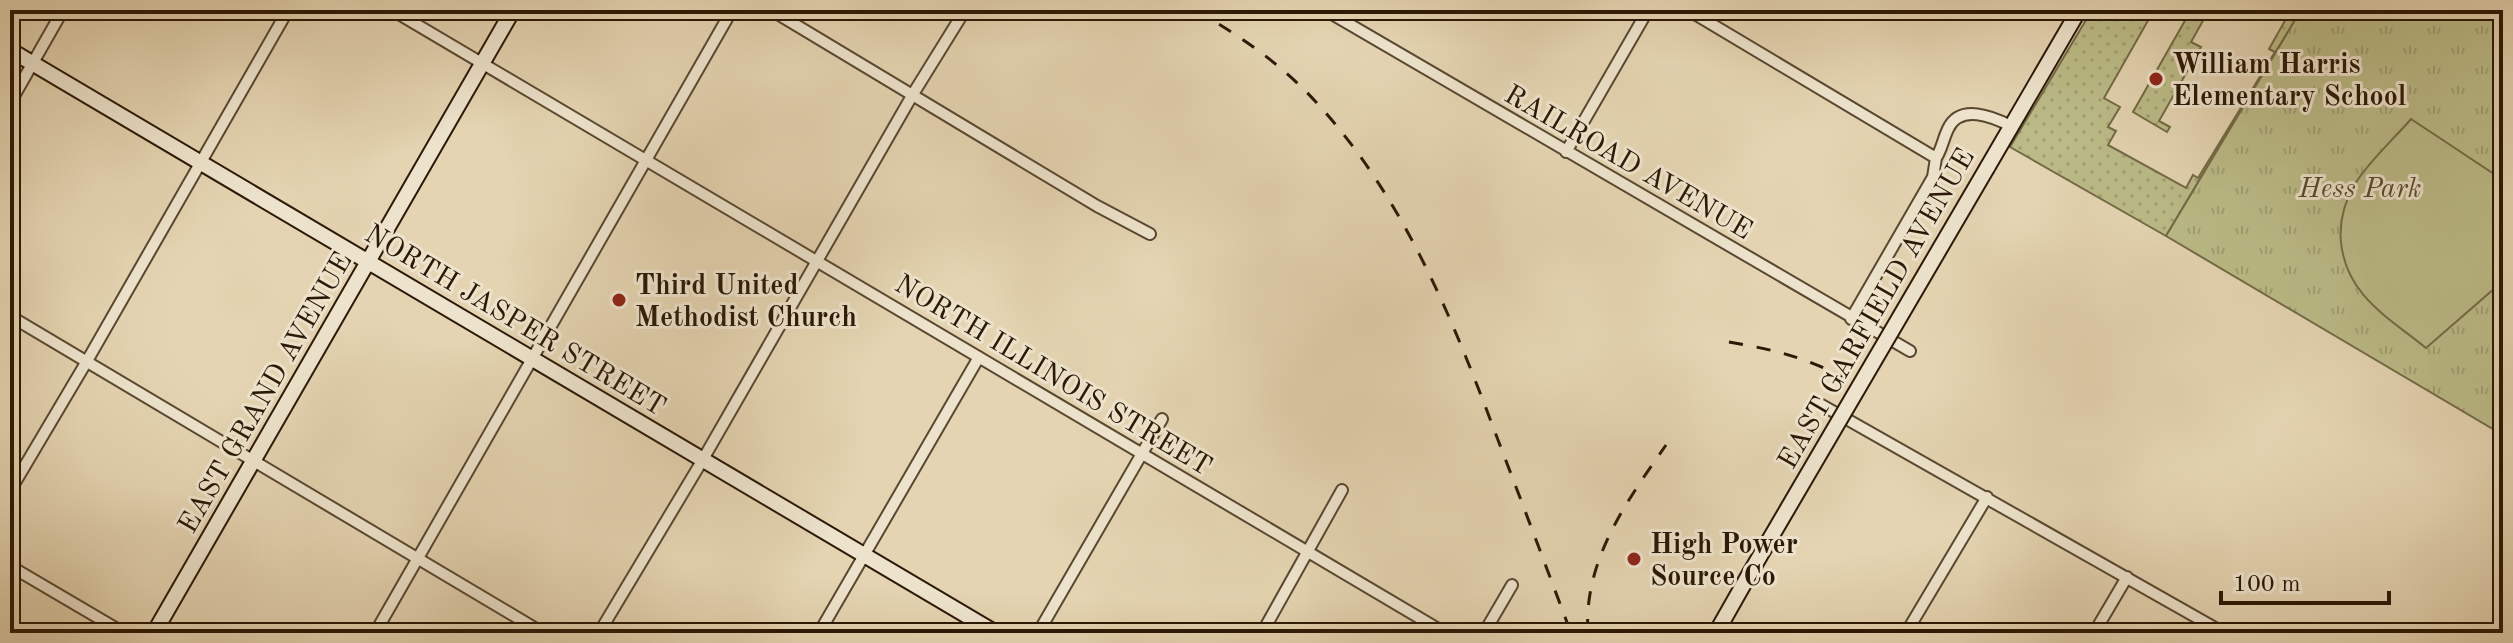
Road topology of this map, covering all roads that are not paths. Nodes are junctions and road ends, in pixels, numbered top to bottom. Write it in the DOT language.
graph roads {
  1 [pos="63,10"];
  2 [pos="288,10"];
  3 [pos="392,10"];
  4 [pos="513,10"];
  5 [pos="732,10"];
  6 [pos="771,10"];
  7 [pos="965,10"];
  8 [pos="1325,10"];
  9 [pos="1648,10"];
  10 [pos="1688,10"];
  11 [pos="2074,12"];
  12 [pos="10,50"];
  13 [pos="33,63"];
  14 [pos="482,63"];
  15 [pos="913,94"];
  16 [pos="10,103"];
  17 [pos="2011,126"];
  18 [pos="1566,152"];
  19 [pos="1936,158"];
  20 [pos="648,161"];
  21 [pos="200,164"];
  22 [pos="1150,234"];
  23 [pos="815,261"];
  24 [pos="369,262"];
  25 [pos="10,316"];
  26 [pos="1851,319"];
  27 [pos="1910,351"];
  28 [pos="979,357"];
  29 [pos="534,358"];
  30 [pos="87,361"];
  31 [pos="1820,404"];
  32 [pos="1162,419"];
  33 [pos="1142,454"];
  34 [pos="254,459"];
  35 [pos="702,461"];
  36 [pos="1342,490"];
  37 [pos="10,491"];
  38 [pos="1987,497"];
  39 [pos="1307,553"];
  40 [pos="864,556"];
  41 [pos="418,558"];
  42 [pos="10,566"];
  43 [pos="2127,577"];
  44 [pos="1512,585"];
  45 [pos="124,633"];
  46 [pos="154,633"];
  47 [pos="375,633"];
  48 [pos="543,633"];
  49 [pos="599,633"];
  50 [pos="819,633"];
  51 [pos="996,633"];
  52 [pos="1038,633"];
  53 [pos="1262,633"];
  54 [pos="1445,633"];
  55 [pos="1484,633"];
  56 [pos="1716,633"];
  57 [pos="1906,633"];
  58 [pos="2094,633"];
  59 [pos="2224,633"];
  1 -- 13 [label="street"];
  2 -- 21 [label="street"];
  3 -- 14 [label="street, NORTH ILLINOIS STREET"];
  4 -- 14 [label="street, EAST GRAND AVENUE"];
  5 -- 20 [label="street"];
  6 -- 15 [label="street"];
  7 -- 15 [label="street"];
  8 -- 18 [label="street, RAILROAD AVENUE"];
  9 -- 18 [label="street"];
  10 -- 19 [label="street"];
  11 -- 17 [label="street, EAST GARFIELD AVENUE"];
  12 -- 13 [label="street, NORTH JASPER STREET"];
  13 -- 16 [label="street"];
  13 -- 21 [label="street, NORTH JASPER STREET"];
  14 -- 20 [label="street, NORTH ILLINOIS STREET"];
  14 -- 24 [label="street, EAST GRAND AVENUE"];
  15 -- 22 [label="street"];
  15 -- 23 [label="street"];
  17 -- 19 [label="street"];
  17 -- 56 [label="street, EAST GARFIELD AVENUE, bridge"];
  18 -- 26 [label="street, RAILROAD AVENUE"];
  19 -- 26 [label="street"];
  20 -- 23 [label="street, NORTH ILLINOIS STREET"];
  20 -- 29 [label="street"];
  21 -- 24 [label="street, NORTH JASPER STREET"];
  21 -- 30 [label="street"];
  23 -- 28 [label="street, NORTH ILLINOIS STREET"];
  23 -- 35 [label="street"];
  24 -- 29 [label="street, NORTH JASPER STREET"];
  24 -- 34 [label="street, EAST GRAND AVENUE"];
  25 -- 30 [label="street"];
  26 -- 27 [label="street, RAILROAD AVENUE"];
  28 -- 33 [label="street, NORTH ILLINOIS STREET"];
  28 -- 40 [label="street"];
  29 -- 35 [label="street, NORTH JASPER STREET"];
  29 -- 41 [label="street"];
  30 -- 34 [label="street"];
  30 -- 37 [label="street"];
  31 -- 38 [label="street"];
  32 -- 33 [label="street"];
  33 -- 39 [label="street, NORTH ILLINOIS STREET"];
  33 -- 52 [label="street"];
  34 -- 41 [label="street"];
  34 -- 46 [label="street, EAST GRAND AVENUE"];
  35 -- 40 [label="street, NORTH JASPER STREET"];
  35 -- 49 [label="street"];
  36 -- 39 [label="street"];
  38 -- 43 [label="street"];
  38 -- 57 [label="street"];
  39 -- 53 [label="street"];
  39 -- 54 [label="street, NORTH ILLINOIS STREET"];
  40 -- 50 [label="street"];
  40 -- 51 [label="street, NORTH JASPER STREET"];
  41 -- 47 [label="street"];
  41 -- 48 [label="street"];
  42 -- 45 [label="street"];
  43 -- 58 [label="street"];
  43 -- 59 [label="street"];
  44 -- 55 [label="street"];
}
